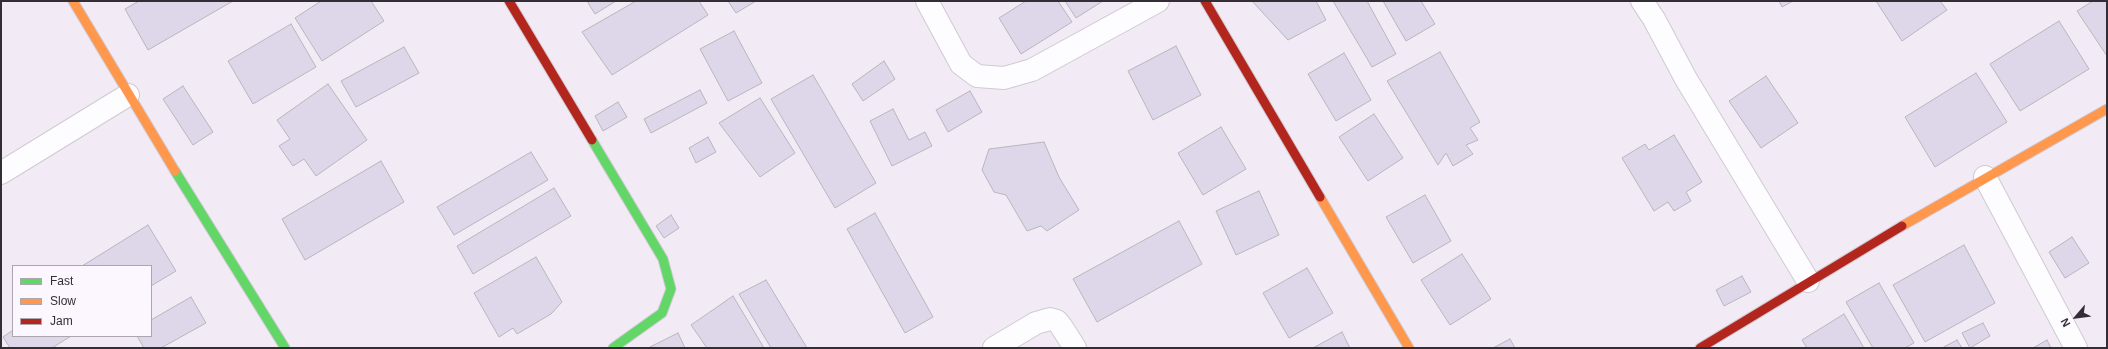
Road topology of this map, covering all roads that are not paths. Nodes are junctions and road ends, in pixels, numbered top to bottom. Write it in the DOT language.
graph roads {
  1 [pos="73,1"];
  2 [pos="509,1"];
  3 [pos="927,1"];
  4 [pos="1158,1"];
  5 [pos="1205,1"];
  6 [pos="1642,1"];
  7 [pos="128,95"];
  8 [pos="2107,109"];
  9 [pos="1,173"];
  10 [pos="1985,177"];
  11 [pos="1808,281"];
  12 [pos="285,348"];
  13 [pos="613,348"];
  14 [pos="994,348"];
  15 [pos="1075,348"];
  16 [pos="1410,348"];
  17 [pos="1700,348"];
  18 [pos="2076,348"];
  1 -- 7 [label="street"];
  2 -- 13 [label="street"];
  3 -- 4 [label="street"];
  5 -- 16 [label="street"];
  6 -- 11 [label="street"];
  7 -- 9 [label="street"];
  7 -- 12 [label="street"];
  8 -- 10 [label="street"];
  10 -- 11 [label="street"];
  10 -- 18 [label="street"];
  11 -- 17 [label="street"];
  14 -- 15 [label="street"];
}
